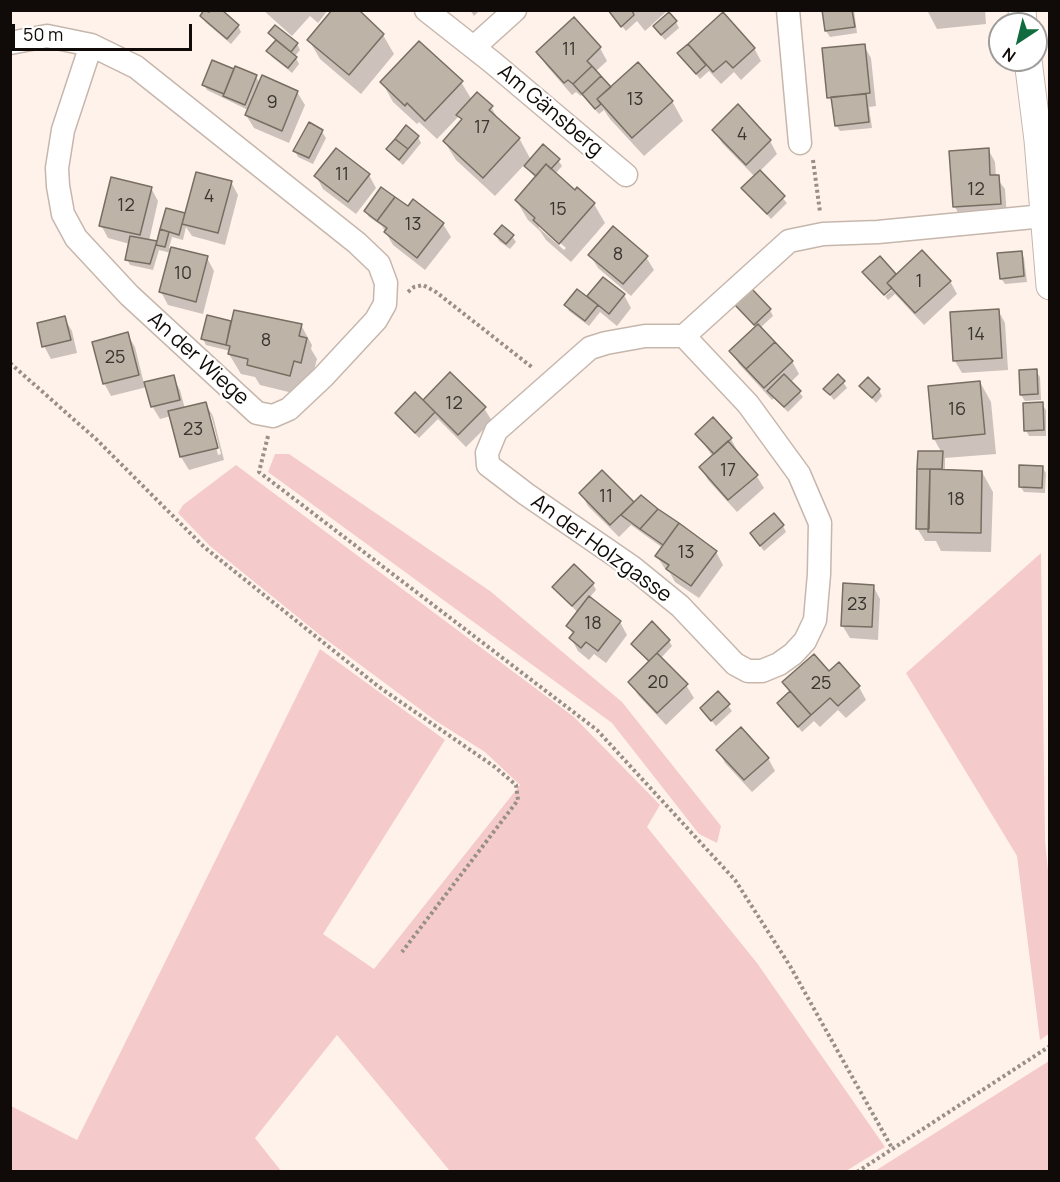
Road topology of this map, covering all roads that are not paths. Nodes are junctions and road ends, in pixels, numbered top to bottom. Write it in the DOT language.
graph roads {
  1 [pos="426,10"];
  2 [pos="515,10"];
  3 [pos="788,10"];
  4 [pos="10,43"];
  5 [pos="91,45"];
  6 [pos="474,47"];
  7 [pos="1030,72"];
  8 [pos="800,143"];
  9 [pos="626,175"];
  10 [pos="1044,216"];
  11 [pos="1050,285"];
  12 [pos="684,336"];
  1 -- 6 [label="street, Am Gänsberg"];
  2 -- 6 [label="street"];
  3 -- 8 [label="street"];
  4 -- 5 [label="street"];
  5 -- 5 [label="street, An der Wiege"];
  6 -- 9 [label="street, Am Gänsberg"];
  7 -- 10 [label="street"];
  10 -- 11 [label="street"];
  10 -- 12 [label="street"];
  12 -- 12 [label="street, An der Holzgasse"];
}
